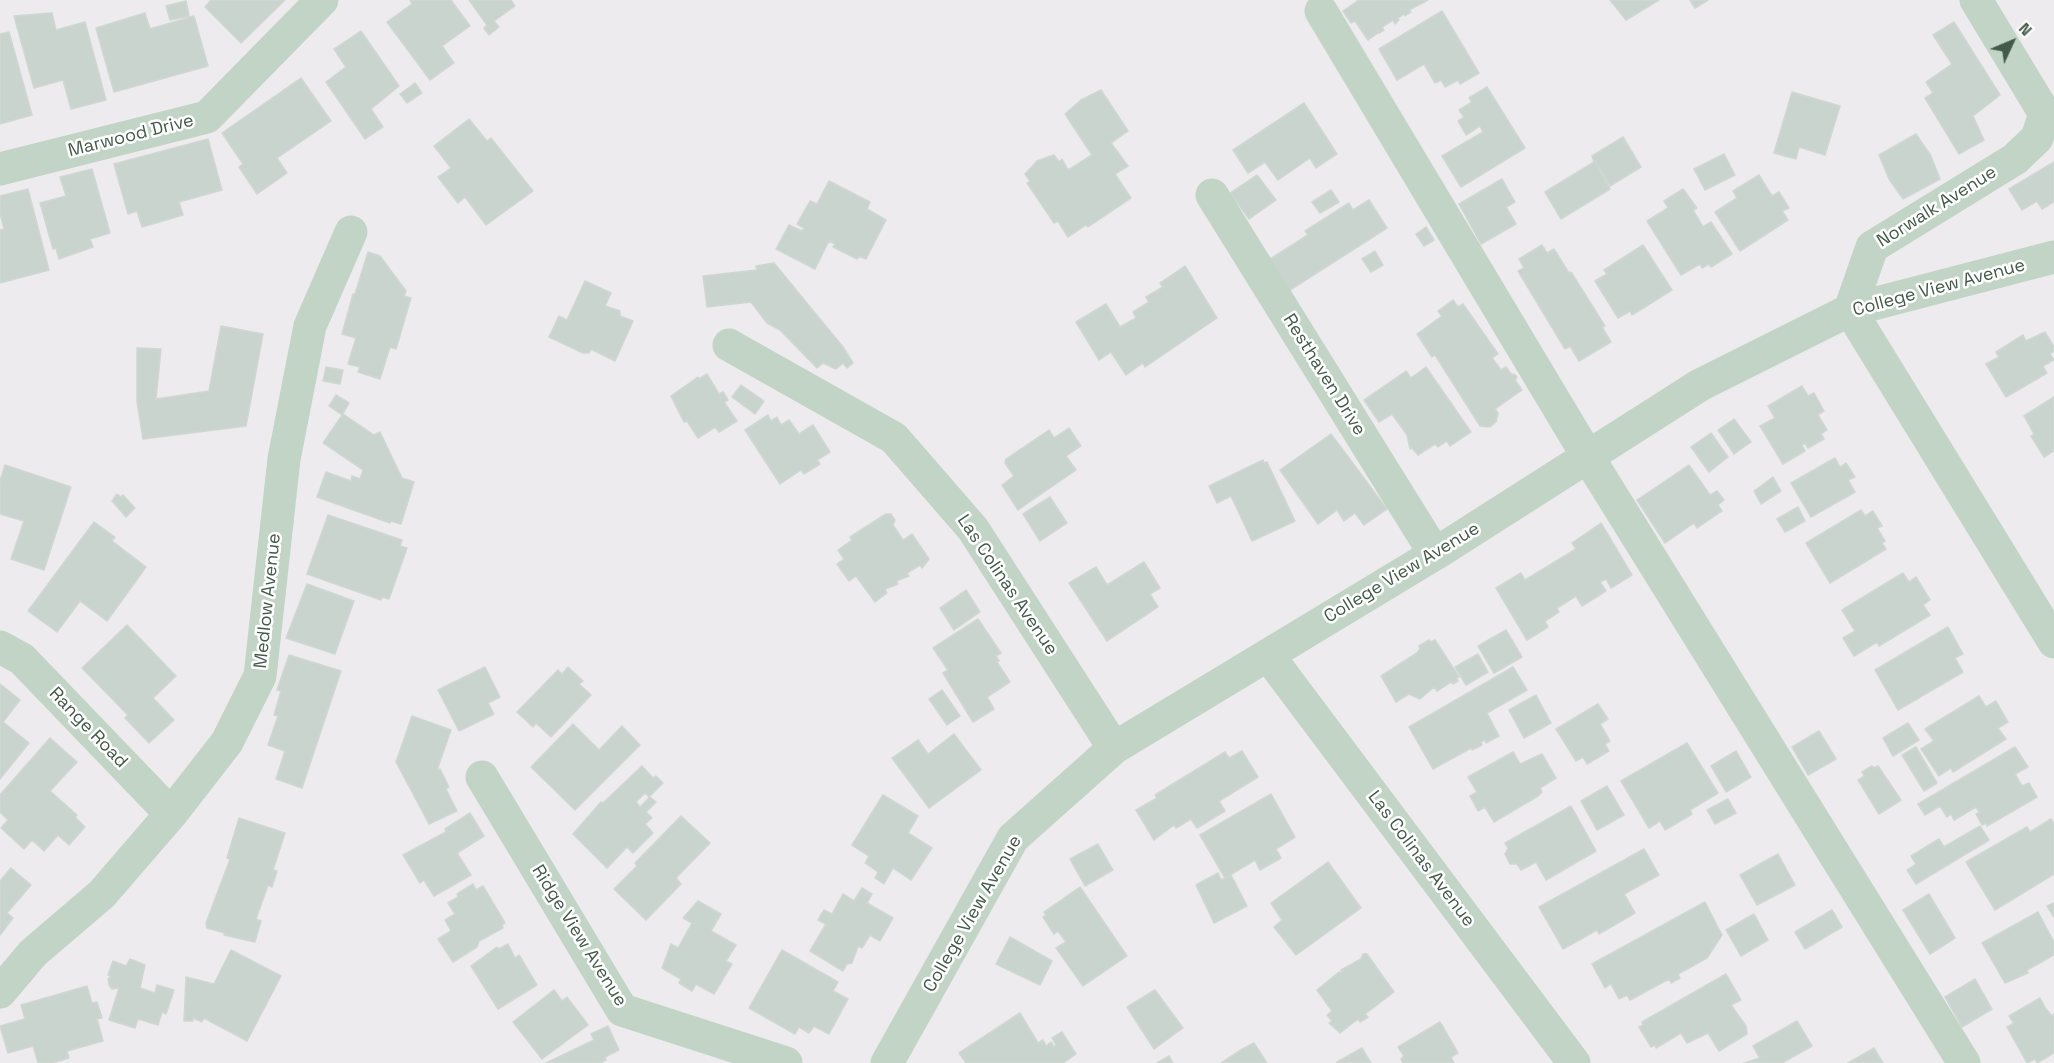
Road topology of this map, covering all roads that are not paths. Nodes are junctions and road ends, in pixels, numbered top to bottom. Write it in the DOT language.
graph roads {
  1 [pos="322,0"];
  2 [pos="1976,0"];
  3 [pos="1321,10"];
  4 [pos="0,169"];
  5 [pos="1212,195"];
  6 [pos="351,232"];
  7 [pos="2054,258"];
  8 [pos="1850,310"];
  9 [pos="729,345"];
  10 [pos="1588,457"];
  11 [pos="1436,554"];
  12 [pos="2054,642"];
  13 [pos="0,647"];
  14 [pos="1268,655"];
  15 [pos="1113,748"];
  16 [pos="482,777"];
  17 [pos="171,814"];
  18 [pos="0,992"];
  19 [pos="786,1063"];
  20 [pos="886,1063"];
  21 [pos="1574,1063"];
  22 [pos="1964,1063"];
  1 -- 4 [label="street, Marwood Drive"];
  2 -- 8 [label="street, Norwalk Avenue"];
  3 -- 10 [label="street"];
  5 -- 11 [label="street, Resthaven Drive"];
  6 -- 17 [label="street, Medlow Avenue"];
  7 -- 8 [label="street, College View Avenue"];
  8 -- 10 [label="street, College View Avenue"];
  8 -- 12 [label="street"];
  9 -- 15 [label="street, Las Colinas Avenue"];
  10 -- 11 [label="street, College View Avenue"];
  10 -- 22 [label="street"];
  11 -- 14 [label="street, College View Avenue"];
  13 -- 17 [label="street, Range Road"];
  14 -- 15 [label="street, College View Avenue"];
  14 -- 21 [label="street, Las Colinas Avenue"];
  15 -- 20 [label="street, College View Avenue"];
  16 -- 19 [label="street, Ridge View Avenue"];
  17 -- 18 [label="street, Medlow Avenue"];
}
